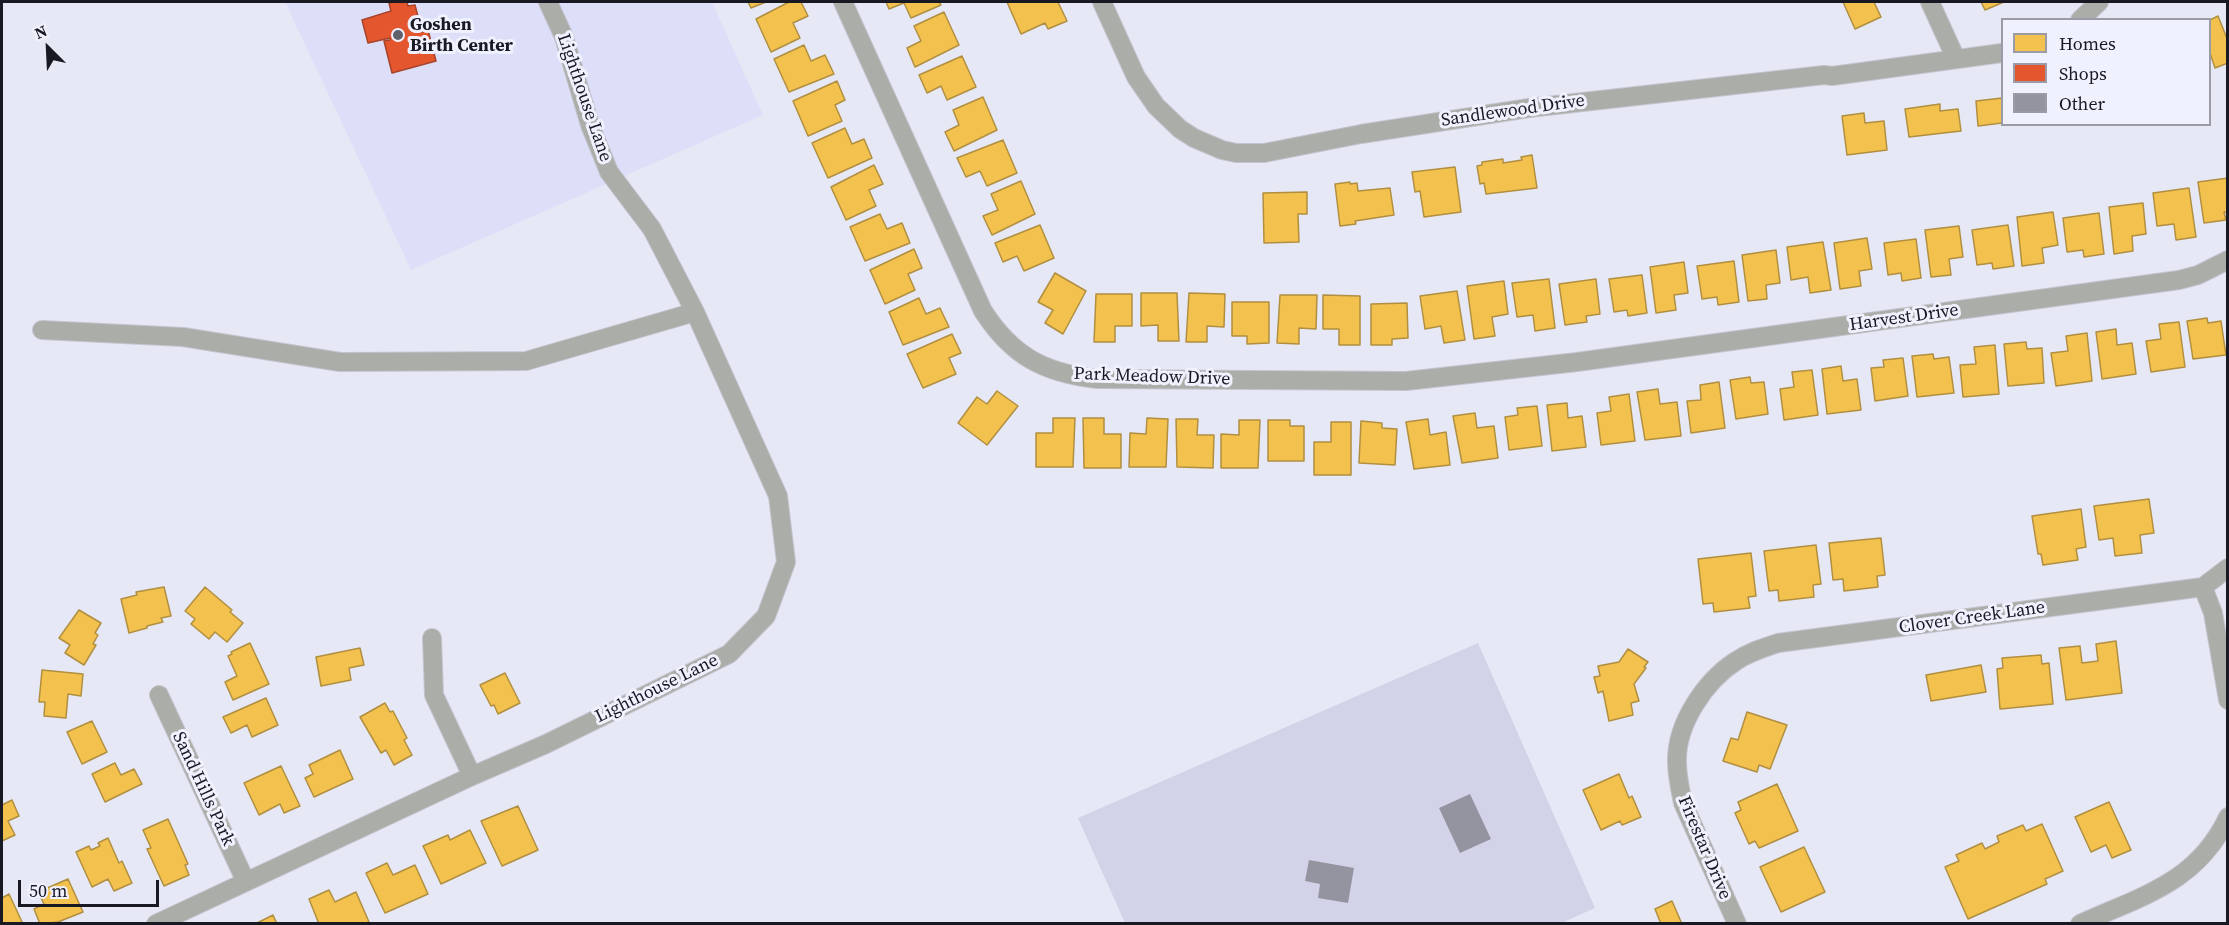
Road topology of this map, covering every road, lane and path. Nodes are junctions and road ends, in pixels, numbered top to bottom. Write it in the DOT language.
graph roads {
  1 [pos="548,2"];
  2 [pos="843,2"];
  3 [pos="1102,2"];
  4 [pos="1930,2"];
  5 [pos="2099,2"];
  6 [pos="2082,18"];
  7 [pos="2001,53"];
  8 [pos="1956,59"];
  9 [pos="2228,260"];
  10 [pos="695,312"];
  11 [pos="42,330"];
  12 [pos="1576,362"];
  13 [pos="2228,568"];
  14 [pos="2203,587"];
  15 [pos="432,638"];
  16 [pos="1718,674"];
  17 [pos="159,695"];
  18 [pos="2228,700"];
  19 [pos="472,776"];
  20 [pos="2228,817"];
  21 [pos="246,882"];
  22 [pos="156,924"];
  23 [pos="1737,924"];
  24 [pos="2080,924"];
  1 -- 10 [label="street, Lighthouse Lane"];
  2 -- 12 [label="street, Park Meadow Drive"];
  3 -- 8 [label="street, Sandlewood Drive"];
  4 -- 8 [label="street"];
  5 -- 6 [label="street"];
  7 -- 8 [label="street, Sandlewood Drive"];
  9 -- 12 [label="street, Harvest Drive"];
  10 -- 11 [label="street"];
  10 -- 19 [label="street, Lighthouse Lane"];
  13 -- 14 [label="street, Clover Creek Lane"];
  14 -- 16 [label="street, Clover Creek Lane"];
  14 -- 18 [label="street"];
  15 -- 19 [label="street"];
  16 -- 23 [label="street, Firestar Drive"];
  17 -- 21 [label="street, Sand Hills Park"];
  19 -- 21 [label="street, Lighthouse Lane"];
  20 -- 24 [label="street"];
  21 -- 22 [label="street, Lighthouse Lane"];
}
